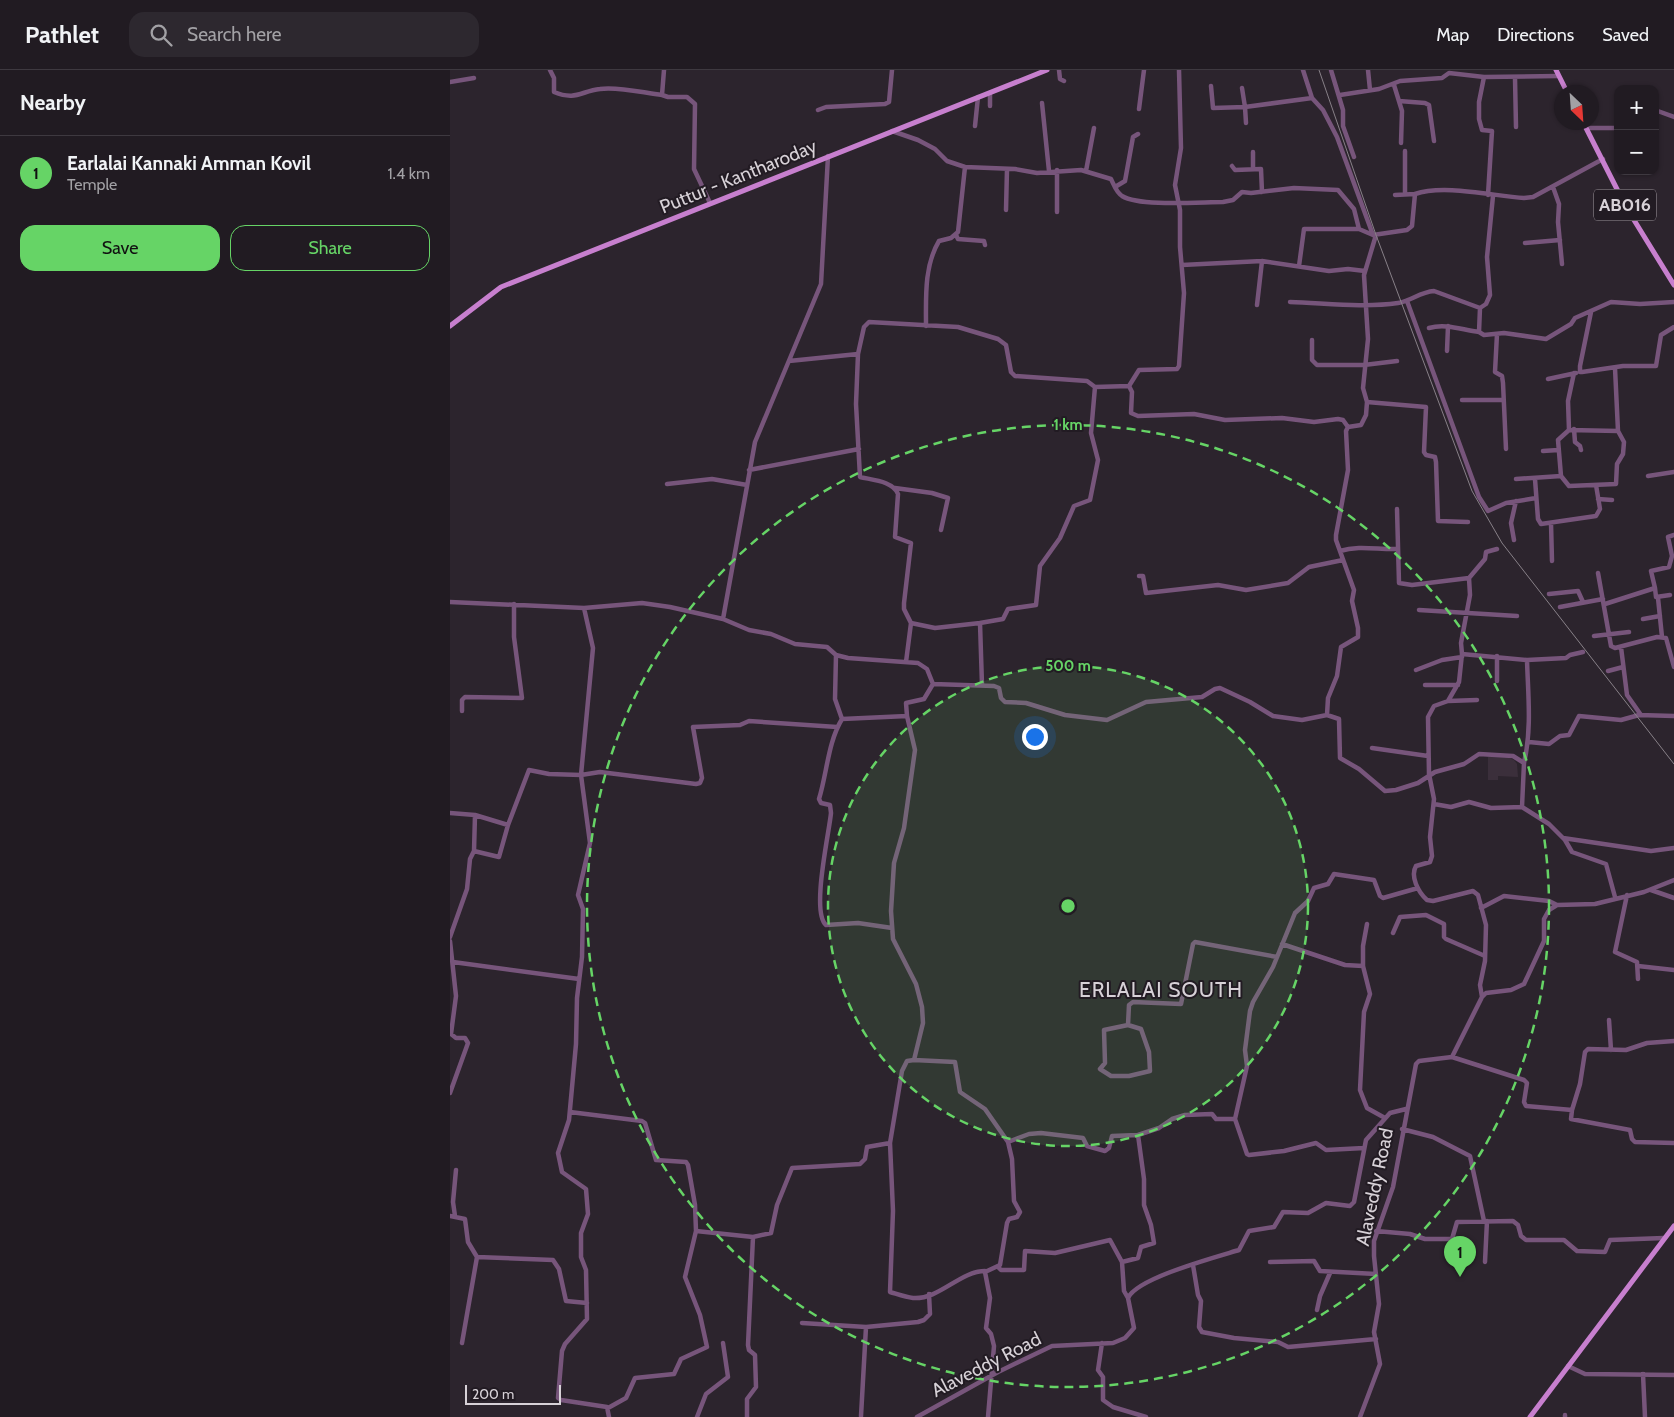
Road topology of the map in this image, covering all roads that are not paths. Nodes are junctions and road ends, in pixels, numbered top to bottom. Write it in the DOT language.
graph roads {
  1 [pos="550,70"];
  2 [pos="664,70"];
  3 [pos="892,70"];
  4 [pos="1044,70"];
  5 [pos="1059,70"];
  6 [pos="1144,70"];
  7 [pos="1179,70"];
  8 [pos="1303,70"];
  9 [pos="1331,70"];
  10 [pos="1368,70"];
  11 [pos="1556,70"];
  12 [pos="1447,72"];
  13 [pos="1558,76"];
  14 [pos="1484,77"];
  15 [pos="474,78"];
  16 [pos="1514,78"];
  17 [pos="1064,81"];
  18 [pos="450,82"];
  19 [pos="1394,85"];
  20 [pos="1563,85"];
  21 [pos="1211,86"];
  22 [pos="1242,88"];
  23 [pos="1370,90"];
  24 [pos="990,92"];
  25 [pos="662,95"];
  26 [pos="1340,95"];
  27 [pos="978,97"];
  28 [pos="1312,98"];
  29 [pos="1399,101"];
  30 [pos="1042,103"];
  31 [pos="990,106"];
  32 [pos="1245,107"];
  33 [pos="1139,109"];
  34 [pos="818,110"];
  35 [pos="1659,112"];
  36 [pos="1674,118"];
  37 [pos="1246,122"];
  38 [pos="975,126"];
  39 [pos="1599,126"];
  40 [pos="1516,127"];
  41 [pos="1094,128"];
  42 [pos="1614,128"];
  43 [pos="1588,130"];
  44 [pos="892,131"];
  45 [pos="1138,134"];
  46 [pos="1434,141"];
  47 [pos="1402,143"];
  48 [pos="1405,151"];
  49 [pos="1253,152"];
  50 [pos="828,156"];
  51 [pos="1354,157"];
  52 [pos="1603,159"];
  53 [pos="1232,166"];
  54 [pos="965,167"];
  55 [pos="1007,169"];
  56 [pos="1253,169"];
  57 [pos="1057,170"];
  58 [pos="1049,171"];
  59 [pos="1086,171"];
  60 [pos="1115,187"];
  61 [pos="1553,187"];
  62 [pos="1262,192"];
  63 [pos="1405,194"];
  64 [pos="1415,194"];
  65 [pos="1395,195"];
  66 [pos="1488,195"];
  67 [pos="1494,196"];
  68 [pos="710,203"];
  69 [pos="1179,203"];
  70 [pos="1006,210"];
  71 [pos="1057,212"];
  72 [pos="1359,229"];
  73 [pos="956,235"];
  74 [pos="1375,235"];
  75 [pos="1560,240"];
  76 [pos="1525,243"];
  77 [pos="985,245"];
  78 [pos="1262,261"];
  79 [pos="1562,264"];
  80 [pos="1182,265"];
  81 [pos="1299,266"];
  82 [pos="1365,271"];
  83 [pos="1674,285"];
  84 [pos="1407,301"];
  85 [pos="1290,302"];
  86 [pos="1674,302"];
  87 [pos="1257,305"];
  88 [pos="1364,305"];
  89 [pos="1480,308"];
  90 [pos="1591,312"];
  91 [pos="450,326"];
  92 [pos="926,326"];
  93 [pos="1448,326"];
  94 [pos="1674,327"];
  95 [pos="1429,328"];
  96 [pos="1479,332"];
  97 [pos="1497,334"];
  98 [pos="1312,340"];
  99 [pos="1447,351"];
  100 [pos="858,354"];
  101 [pos="789,361"];
  102 [pos="1397,361"];
  103 [pos="1364,366"];
  104 [pos="1615,368"];
  105 [pos="1580,372"];
  106 [pos="1574,373"];
  107 [pos="1548,379"];
  108 [pos="1129,386"];
  109 [pos="1095,387"];
  110 [pos="1462,400"];
  111 [pos="1503,400"];
  112 [pos="1367,402"];
  113 [pos="1348,427"];
  114 [pos="1571,430"];
  115 [pos="1618,431"];
  116 [pos="858,449"];
  117 [pos="1506,449"];
  118 [pos="1558,450"];
  119 [pos="1581,450"];
  120 [pos="1543,451"];
  121 [pos="749,470"];
  122 [pos="1674,472"];
  123 [pos="1561,476"];
  124 [pos="1648,476"];
  125 [pos="1516,479"];
  126 [pos="1535,479"];
  127 [pos="667,484"];
  128 [pos="747,485"];
  129 [pos="1596,485"];
  130 [pos="894,488"];
  131 [pos="1536,498"];
  132 [pos="1598,499"];
  133 [pos="1612,500"];
  134 [pos="1516,501"];
  135 [pos="1397,509"];
  136 [pos="1468,522"];
  137 [pos="1551,523"];
  138 [pos="941,530"];
  139 [pos="1674,535"];
  140 [pos="1514,540"];
  141 [pos="1398,549"];
  142 [pos="1497,549"];
  143 [pos="1340,551"];
  144 [pos="1343,560"];
  145 [pos="1552,562"];
  146 [pos="1598,573"];
  147 [pos="1139,576"];
  148 [pos="1469,578"];
  149 [pos="1655,588"];
  150 [pos="1549,594"];
  151 [pos="1670,595"];
  152 [pos="1658,598"];
  153 [pos="1604,601"];
  154 [pos="450,602"];
  155 [pos="1583,602"];
  156 [pos="514,604"];
  157 [pos="1560,607"];
  158 [pos="584,608"];
  159 [pos="1419,610"];
  160 [pos="1468,612"];
  161 [pos="1517,616"];
  162 [pos="1660,616"];
  163 [pos="723,619"];
  164 [pos="1642,619"];
  165 [pos="911,623"];
  166 [pos="980,623"];
  167 [pos="1629,632"];
  168 [pos="1609,634"];
  169 [pos="1594,636"];
  170 [pos="1662,637"];
  171 [pos="1621,647"];
  172 [pos="1583,652"];
  173 [pos="836,655"];
  174 [pos="1462,655"];
  175 [pos="1497,656"];
  176 [pos="1527,660"];
  177 [pos="906,662"];
  178 [pos="1623,667"];
  179 [pos="1674,667"];
  180 [pos="1416,670"];
  181 [pos="1608,670"];
  182 [pos="1497,680"];
  183 [pos="933,684"];
  184 [pos="982,685"];
  185 [pos="1425,685"];
  186 [pos="1458,685"];
  187 [pos="1477,700"];
  188 [pos="1448,701"];
  189 [pos="462,711"];
  190 [pos="1327,715"];
  191 [pos="1641,715"];
  192 [pos="907,716"];
  193 [pos="1674,716"];
  194 [pos="842,719"];
  195 [pos="837,727"];
  196 [pos="1528,742"];
  197 [pos="1372,748"];
  198 [pos="1428,756"];
  199 [pos="1524,763"];
  200 [pos="1429,774"];
  201 [pos="581,775"];
  202 [pos="1434,804"];
  203 [pos="1522,807"];
  204 [pos="450,813"];
  205 [pos="475,814"];
  206 [pos="508,825"];
  207 [pos="1563,838"];
  208 [pos="1674,848"];
  209 [pos="474,851"];
  210 [pos="1674,880"];
  211 [pos="1418,888"];
  212 [pos="1650,890"];
  213 [pos="1627,895"];
  214 [pos="1615,897"];
  215 [pos="1674,898"];
  216 [pos="1557,905"];
  217 [pos="1481,908"];
  218 [pos="1367,924"];
  219 [pos="892,928"];
  220 [pos="1393,933"];
  221 [pos="450,938"];
  222 [pos="450,942"];
  223 [pos="1282,944"];
  224 [pos="1485,956"];
  225 [pos="1277,957"];
  226 [pos="453,962"];
  227 [pos="1363,966"];
  228 [pos="1638,966"];
  229 [pos="1674,970"];
  230 [pos="579,979"];
  231 [pos="1638,979"];
  232 [pos="1482,997"];
  233 [pos="1609,1020"];
  234 [pos="1128,1025"];
  235 [pos="1674,1041"];
  236 [pos="1611,1050"];
  237 [pos="1452,1057"];
  238 [pos="914,1060"];
  239 [pos="450,1093"];
  240 [pos="1406,1109"];
  241 [pos="1572,1110"];
  242 [pos="570,1112"];
  243 [pos="1385,1118"];
  244 [pos="1235,1120"];
  245 [pos="1402,1130"];
  246 [pos="1138,1135"];
  247 [pos="1008,1142"];
  248 [pos="1674,1143"];
  249 [pos="890,1144"];
  250 [pos="1364,1148"];
  251 [pos="456,1170"];
  252 [pos="452,1216"];
  253 [pos="1486,1221"];
  254 [pos="1674,1226"];
  255 [pos="696,1231"];
  256 [pos="1376,1231"];
  257 [pos="754,1237"];
  258 [pos="1664,1238"];
  259 [pos="477,1257"];
  260 [pos="1122,1262"];
  261 [pos="1270,1262"];
  262 [pos="1485,1262"];
  263 [pos="1193,1265"];
  264 [pos="998,1267"];
  265 [pos="986,1271"];
  266 [pos="1330,1274"];
  267 [pos="1376,1274"];
  268 [pos="930,1294"];
  269 [pos="1128,1298"];
  270 [pos="587,1303"];
  271 [pos="1317,1310"];
  272 [pos="802,1323"];
  273 [pos="866,1327"];
  274 [pos="1376,1338"];
  275 [pos="462,1343"];
  276 [pos="723,1343"];
  277 [pos="1102,1344"];
  278 [pos="1568,1366"];
  279 [pos="1643,1374"];
  280 [pos="1674,1375"];
  281 [pos="990,1377"];
  282 [pos="608,1408"];
  283 [pos="861,1416"];
  284 [pos="609,1417"];
  285 [pos="698,1417"];
  286 [pos="747,1417"];
  287 [pos="917,1417"];
  288 [pos="988,1417"];
  289 [pos="1146,1417"];
  290 [pos="1360,1417"];
  291 [pos="1530,1417"];
  292 [pos="1645,1417"];
  1 -- 25 [label="street"];
  2 -- 25 [label="street"];
  3 -- 34 [label="street"];
  4 -- 24 [label="main road, Puttur - Kantharoday"];
  5 -- 17 [label="street"];
  6 -- 33 [label="street"];
  7 -- 69 [label="street"];
  8 -- 28 [label="street"];
  9 -- 26 [label="street"];
  10 -- 23 [label="street"];
  11 -- 13 [label="main road"];
  12 -- 14 [label="street"];
  12 -- 19 [label="street"];
  13 -- 16 [label="street"];
  13 -- 20 [label="main road"];
  14 -- 16 [label="street"];
  14 -- 66 [label="street"];
  15 -- 18 [label="street"];
  16 -- 40 [label="street"];
  19 -- 23 [label="street"];
  19 -- 29 [label="street"];
  21 -- 32 [label="street"];
  22 -- 32 [label="street"];
  23 -- 26 [label="street"];
  24 -- 27 [label="main road, Puttur - Kantharoday"];
  24 -- 31 [label="street"];
  25 -- 68 [label="street"];
  26 -- 51 [label="street"];
  27 -- 38 [label="street"];
  27 -- 44 [label="main road, Puttur - Kantharoday"];
  28 -- 32 [label="street"];
  28 -- 74 [label="street"];
  29 -- 46 [label="street"];
  29 -- 47 [label="street"];
  30 -- 58 [label="street"];
  32 -- 37 [label="street"];
  35 -- 36 [label="street"];
  39 -- 42 [label="street"];
  41 -- 59 [label="street"];
  43 -- 52 [label="main road, AB016"];
  44 -- 50 [label="main road, Puttur - Kantharoday"];
  44 -- 54 [label="street"];
  45 -- 60 [label="street"];
  48 -- 63 [label="street"];
  49 -- 56 [label="street"];
  50 -- 68 [label="main road, Puttur - Kantharoday"];
  50 -- 101 [label="street"];
  52 -- 61 [label="street"];
  52 -- 83 [label="main road, AB016"];
  53 -- 56 [label="street"];
  54 -- 55 [label="street"];
  54 -- 73 [label="street"];
  55 -- 58 [label="street"];
  55 -- 70 [label="street"];
  56 -- 62 [label="street"];
  57 -- 58 [label="street"];
  57 -- 59 [label="street"];
  57 -- 71 [label="street"];
  59 -- 60 [label="street"];
  60 -- 69 [label="street"];
  61 -- 67 [label="street"];
  61 -- 75 [label="street"];
  62 -- 69 [label="street"];
  62 -- 72 [label="street"];
  63 -- 64 [label="street"];
  63 -- 65 [label="street"];
  64 -- 66 [label="street"];
  64 -- 74 [label="street"];
  66 -- 67 [label="street"];
  67 -- 89 [label="street"];
  68 -- 91 [label="main road, Puttur - Kantharoday"];
  69 -- 80 [label="street"];
  72 -- 74 [label="street"];
  72 -- 81 [label="street"];
  73 -- 77 [label="street"];
  73 -- 92 [label="street"];
  74 -- 82 [label="street"];
  75 -- 76 [label="street"];
  75 -- 79 [label="street"];
  78 -- 80 [label="street"];
  78 -- 81 [label="street"];
  78 -- 87 [label="street"];
  80 -- 108 [label="street"];
  81 -- 82 [label="street"];
  82 -- 88 [label="street"];
  84 -- 88 [label="street"];
  84 -- 89 [label="street"];
  84 -- 134 [label="street"];
  85 -- 88 [label="street"];
  86 -- 90 [label="street"];
  88 -- 103 [label="street"];
  89 -- 96 [label="street"];
  90 -- 97 [label="street"];
  90 -- 105 [label="street"];
  92 -- 100 [label="street"];
  92 -- 109 [label="street"];
  93 -- 95 [label="street"];
  93 -- 96 [label="street"];
  93 -- 99 [label="street"];
  94 -- 104 [label="street"];
  96 -- 97 [label="street"];
  97 -- 111 [label="street"];
  98 -- 103 [label="street"];
  100 -- 101 [label="street"];
  100 -- 116 [label="street"];
  101 -- 121 [label="street"];
  102 -- 103 [label="street"];
  103 -- 112 [label="street"];
  104 -- 105 [label="street"];
  104 -- 115 [label="street"];
  105 -- 106 [label="street"];
  106 -- 107 [label="street"];
  106 -- 114 [label="street"];
  108 -- 109 [label="street"];
  108 -- 113 [label="street"];
  109 -- 166 [label="street"];
  110 -- 111 [label="street"];
  111 -- 117 [label="street"];
  112 -- 113 [label="street"];
  112 -- 136 [label="street"];
  113 -- 143 [label="street"];
  114 -- 115 [label="street"];
  114 -- 118 [label="street"];
  114 -- 119 [label="street"];
  115 -- 129 [label="street"];
  116 -- 121 [label="street"];
  116 -- 130 [label="street"];
  118 -- 120 [label="street"];
  118 -- 123 [label="street"];
  121 -- 128 [label="street"];
  122 -- 124 [label="street"];
  123 -- 126 [label="street"];
  123 -- 129 [label="street"];
  125 -- 126 [label="street"];
  126 -- 131 [label="street"];
  127 -- 128 [label="street"];
  128 -- 163 [label="street"];
  129 -- 132 [label="street"];
  130 -- 138 [label="street"];
  130 -- 165 [label="street"];
  131 -- 134 [label="street"];
  131 -- 137 [label="street"];
  132 -- 133 [label="street"];
  132 -- 137 [label="street"];
  134 -- 140 [label="street"];
  135 -- 141 [label="street"];
  137 -- 145 [label="street"];
  139 -- 149 [label="street"];
  141 -- 143 [label="street"];
  141 -- 148 [label="street"];
  142 -- 148 [label="street"];
  143 -- 144 [label="street"];
  144 -- 147 [label="street"];
  144 -- 190 [label="street"];
  146 -- 153 [label="street"];
  148 -- 160 [label="street"];
  149 -- 152 [label="street"];
  149 -- 153 [label="street"];
  150 -- 155 [label="street"];
  151 -- 152 [label="street"];
  152 -- 162 [label="street"];
  153 -- 155 [label="street"];
  153 -- 168 [label="street"];
  154 -- 156 [label="street"];
  155 -- 157 [label="street"];
  156 -- 158 [label="street"];
  156 -- 189 [label="street"];
  158 -- 163 [label="street"];
  158 -- 201 [label="street"];
  159 -- 160 [label="street"];
  160 -- 161 [label="street"];
  160 -- 174 [label="street"];
  162 -- 164 [label="street"];
  162 -- 170 [label="street"];
  163 -- 173 [label="street"];
  165 -- 166 [label="street"];
  165 -- 177 [label="street"];
  166 -- 184 [label="street"];
  167 -- 168 [label="street"];
  168 -- 169 [label="street"];
  168 -- 171 [label="street"];
  170 -- 171 [label="street"];
  170 -- 179 [label="street"];
  171 -- 178 [label="street"];
  172 -- 176 [label="street"];
  173 -- 177 [label="street"];
  173 -- 194 [label="street"];
  174 -- 175 [label="street"];
  174 -- 180 [label="street"];
  174 -- 186 [label="street"];
  175 -- 176 [label="street"];
  175 -- 182 [label="street"];
  176 -- 196 [label="street"];
  177 -- 183 [label="street"];
  178 -- 181 [label="street"];
  178 -- 191 [label="street"];
  183 -- 184 [label="street"];
  183 -- 192 [label="street"];
  184 -- 190 [label="street"];
  185 -- 186 [label="street"];
  186 -- 188 [label="street"];
  187 -- 188 [label="street"];
  188 -- 198 [label="street"];
  190 -- 200 [label="street"];
  191 -- 193 [label="street"];
  191 -- 196 [label="street"];
  192 -- 194 [label="street"];
  192 -- 219 [label="street"];
  194 -- 195 [label="street"];
  195 -- 201 [label="street"];
  195 -- 219 [label="street"];
  196 -- 199 [label="street"];
  197 -- 198 [label="street"];
  198 -- 200 [label="street"];
  199 -- 200 [label="street"];
  199 -- 203 [label="street"];
  200 -- 202 [label="street"];
  201 -- 206 [label="street"];
  201 -- 230 [label="street"];
  202 -- 203 [label="street"];
  202 -- 211 [label="street"];
  203 -- 207 [label="street"];
  204 -- 205 [label="street"];
  205 -- 206 [label="street"];
  205 -- 209 [label="street"];
  206 -- 209 [label="street"];
  207 -- 208 [label="street"];
  207 -- 214 [label="street"];
  209 -- 221 [label="street"];
  210 -- 212 [label="street"];
  211 -- 217 [label="street"];
  211 -- 223 [label="street"];
  212 -- 213 [label="street"];
  212 -- 215 [label="street"];
  213 -- 214 [label="street"];
  213 -- 228 [label="street"];
  214 -- 216 [label="street"];
  216 -- 217 [label="street"];
  216 -- 232 [label="street"];
  217 -- 224 [label="street"];
  218 -- 227 [label="street"];
  219 -- 238 [label="street"];
  220 -- 224 [label="street"];
  222 -- 226 [label="street"];
  223 -- 225 [label="street"];
  223 -- 227 [label="street"];
  224 -- 232 [label="street"];
  225 -- 234 [label="street"];
  225 -- 244 [label="street"];
  226 -- 230 [label="street"];
  226 -- 239 [label="street"];
  227 -- 243 [label="street"];
  228 -- 229 [label="street"];
  228 -- 231 [label="street"];
  230 -- 242 [label="street"];
  232 -- 237 [label="street"];
  233 -- 236 [label="street"];
  234 -- 234 [label="street"];
  235 -- 236 [label="street"];
  236 -- 241 [label="street"];
  237 -- 240 [label="street, Alaveddy Road"];
  237 -- 241 [label="street"];
  238 -- 247 [label="street"];
  238 -- 249 [label="street"];
  240 -- 243 [label="street, Alaveddy Road"];
  240 -- 245 [label="street, Alaveddy Road"];
  241 -- 248 [label="street"];
  242 -- 255 [label="street"];
  242 -- 270 [label="street"];
  243 -- 250 [label="street, Alaveddy Road"];
  244 -- 246 [label="street"];
  244 -- 250 [label="street"];
  245 -- 253 [label="street"];
  245 -- 256 [label="street, Alaveddy Road"];
  246 -- 247 [label="street"];
  246 -- 260 [label="street"];
  247 -- 264 [label="street"];
  249 -- 257 [label="street"];
  249 -- 268 [label="street"];
  250 -- 263 [label="street, Alaveddy Road"];
  251 -- 252 [label="street"];
  252 -- 259 [label="street"];
  253 -- 256 [label="street"];
  253 -- 258 [label="street"];
  253 -- 262 [label="street"];
  254 -- 258 [label="main road"];
  255 -- 257 [label="street"];
  255 -- 282 [label="street"];
  256 -- 267 [label="street, Alaveddy Road"];
  257 -- 286 [label="street"];
  258 -- 278 [label="main road"];
  259 -- 270 [label="street"];
  259 -- 275 [label="street"];
  260 -- 264 [label="street"];
  260 -- 269 [label="street"];
  261 -- 266 [label="street"];
  263 -- 269 [label="street, Alaveddy Road"];
  263 -- 274 [label="street"];
  264 -- 265 [label="street"];
  265 -- 268 [label="street"];
  265 -- 281 [label="street"];
  266 -- 267 [label="street"];
  266 -- 271 [label="street"];
  267 -- 274 [label="street, Alaveddy Road"];
  268 -- 273 [label="street"];
  269 -- 277 [label="street, Alaveddy Road"];
  270 -- 282 [label="street"];
  272 -- 273 [label="street"];
  273 -- 283 [label="street"];
  274 -- 290 [label="street, Alaveddy Road"];
  276 -- 285 [label="street"];
  277 -- 281 [label="street, Alaveddy Road"];
  277 -- 289 [label="street"];
  278 -- 279 [label="street"];
  278 -- 291 [label="main road"];
  279 -- 280 [label="street"];
  279 -- 292 [label="street"];
  281 -- 287 [label="street, Alaveddy Road"];
  281 -- 288 [label="street"];
  282 -- 284 [label="street"];
}
